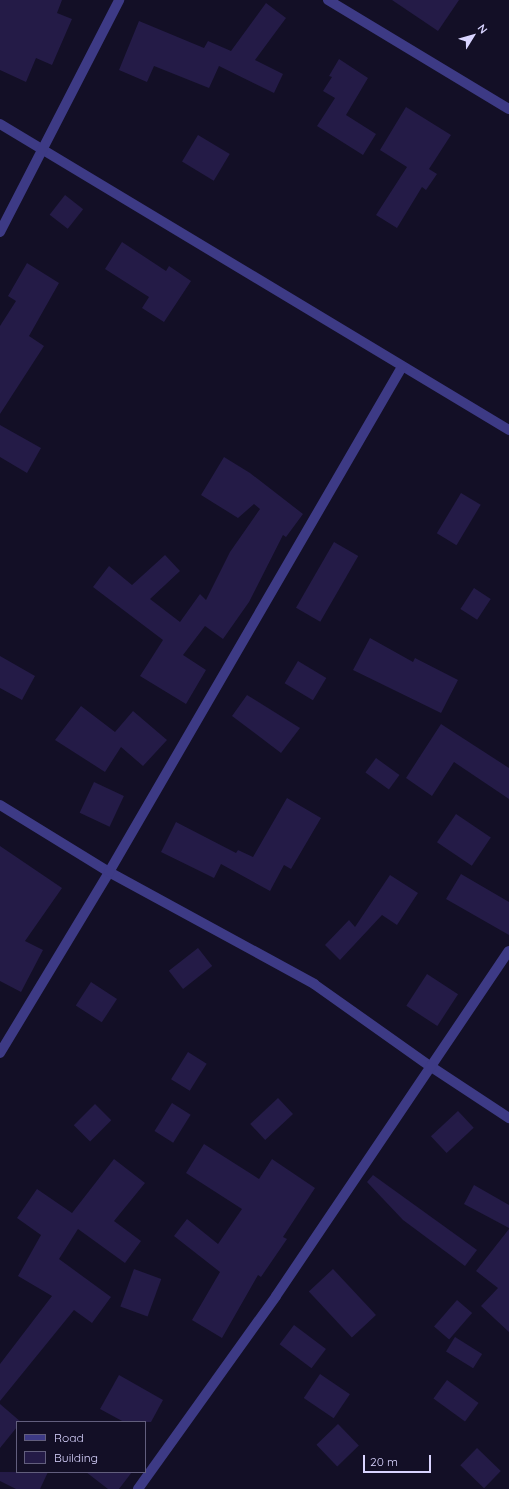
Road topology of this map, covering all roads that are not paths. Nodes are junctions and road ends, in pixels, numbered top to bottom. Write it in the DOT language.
graph roads {
  1 [pos="119,0"];
  2 [pos="328,0"];
  3 [pos="509,110"];
  4 [pos="0,124"];
  5 [pos="44,149"];
  6 [pos="0,232"];
  7 [pos="402,367"];
  8 [pos="509,430"];
  9 [pos="0,805"];
  10 [pos="109,872"];
  11 [pos="509,951"];
  12 [pos="0,1053"];
  13 [pos="430,1066"];
  14 [pos="509,1118"];
  15 [pos="138,1489"];
  1 -- 5 [label="street"];
  2 -- 3 [label="street"];
  4 -- 5 [label="street"];
  5 -- 6 [label="street"];
  5 -- 7 [label="street"];
  7 -- 8 [label="street"];
  7 -- 10 [label="street"];
  9 -- 10 [label="street"];
  10 -- 12 [label="street"];
  10 -- 13 [label="street"];
  11 -- 13 [label="street"];
  13 -- 14 [label="street"];
  13 -- 15 [label="street"];
}
